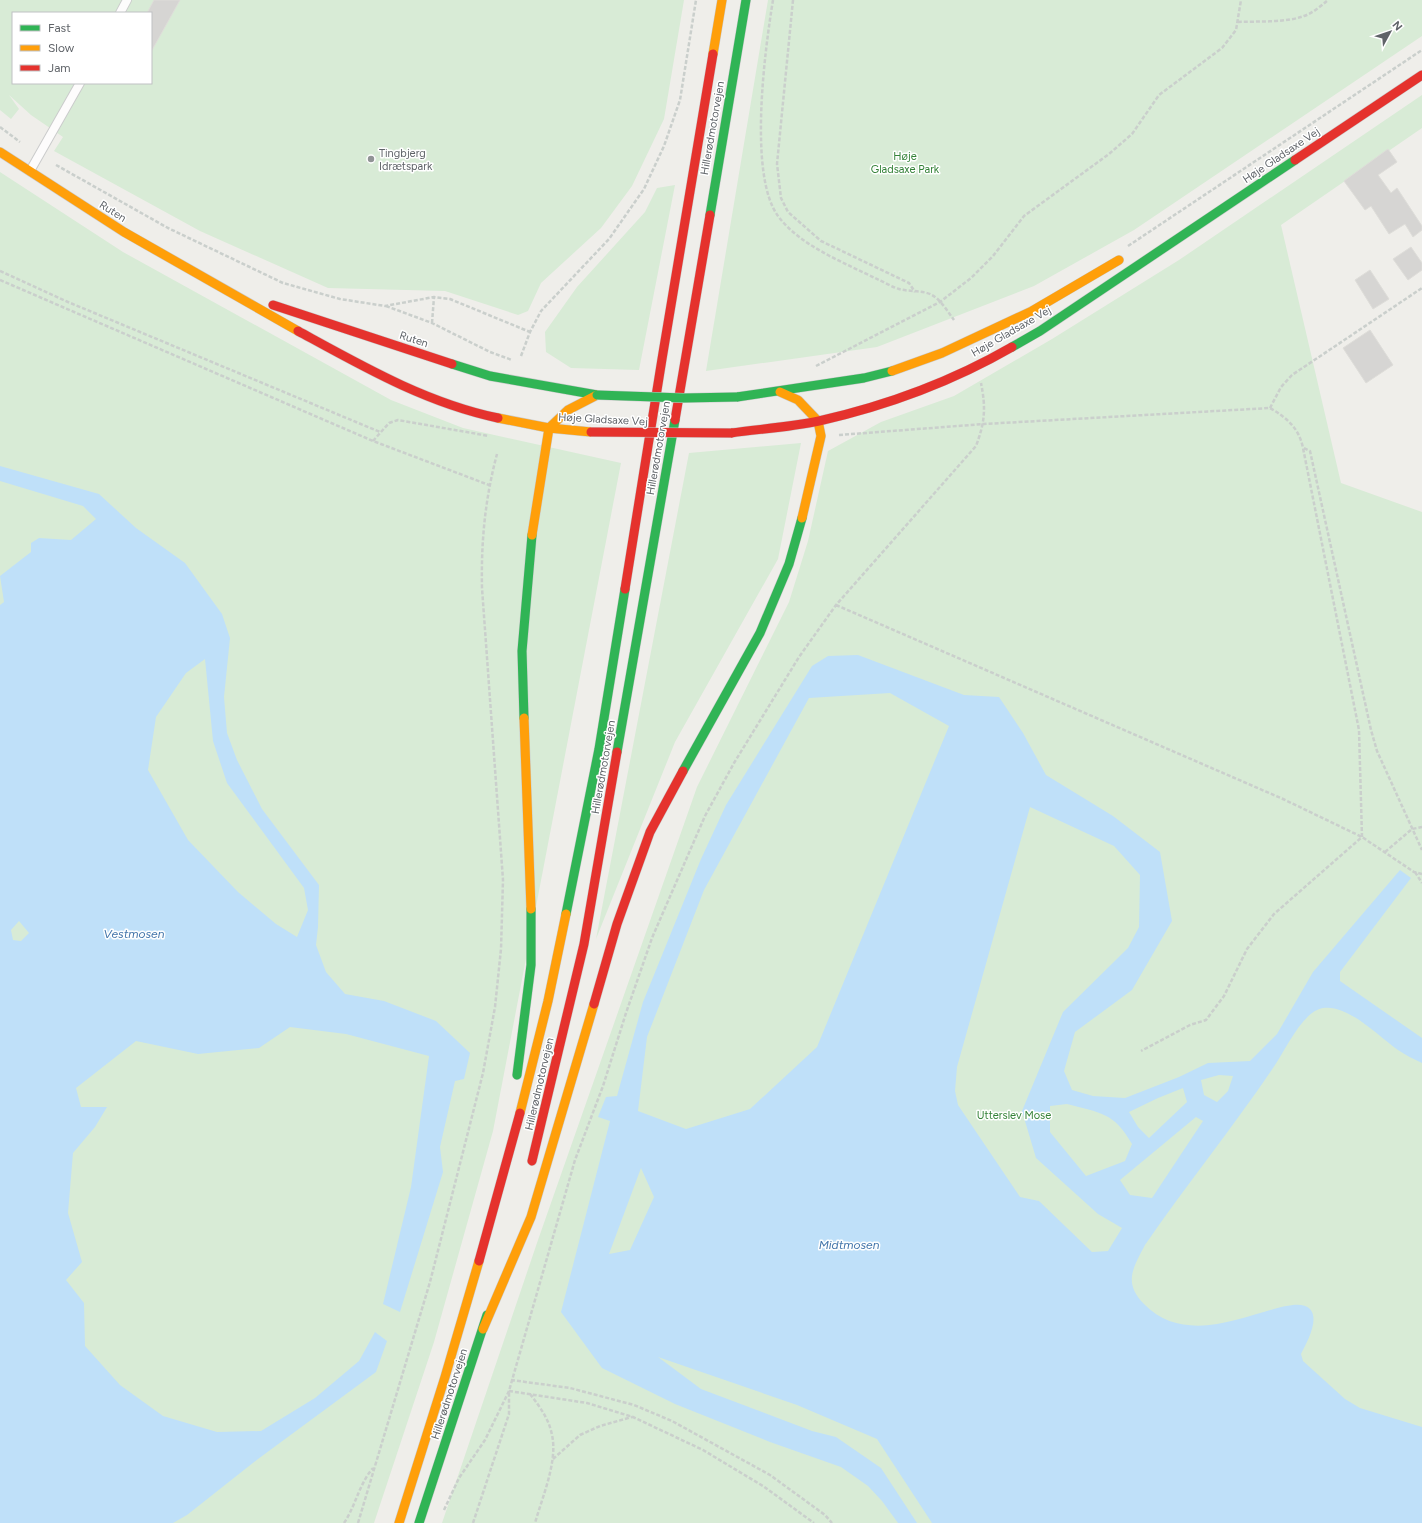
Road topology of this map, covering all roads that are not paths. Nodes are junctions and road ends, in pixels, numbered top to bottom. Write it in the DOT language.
graph roads {
  1 [pos="127,0"];
  2 [pos="722,0"];
  3 [pos="746,0"];
  4 [pos="121,12"];
  5 [pos="1422,75"];
  6 [pos="79,84"];
  7 [pos="0,152"];
  8 [pos="29,172"];
  9 [pos="1128,250"];
  10 [pos="228,290"];
  11 [pos="780,392"];
  12 [pos="597,395"];
  13 [pos="818,421"];
  14 [pos="549,428"];
  15 [pos="516,1082"];
  16 [pos="514,1097"];
  17 [pos="506,1167"];
  18 [pos="529,1170"];
  19 [pos="505,1253"];
  20 [pos="483,1329"];
  21 [pos="399,1523"];
  22 [pos="419,1523"];
  1 -- 4 [label="lane"];
  2 -- 17 [label="main road, Hillerødmotorvejen"];
  3 -- 18 [label="main road, Hillerødmotorvejen"];
  5 -- 13 [label="main road, Høje Gladsaxe Vej"];
  6 -- 8 [label="lane"];
  7 -- 8 [label="main road, Ruten"];
  8 -- 10 [label="main road, Ruten"];
  9 -- 11 [label="main road, Høje Gladsaxe Vej"];
  10 -- 12 [label="main road, Ruten"];
  10 -- 14 [label="main road, Ruten"];
  11 -- 12 [label="main road, Høje Gladsaxe Vej, bridge"];
  11 -- 13 [label="main road"];
  12 -- 14 [label="main road"];
  13 -- 14 [label="main road, Høje Gladsaxe Vej, bridge"];
  13 -- 20 [label="main road"];
  14 -- 15 [label="main road"];
  16 -- 17 [label="main road"];
  17 -- 21 [label="main road, Hillerødmotorvejen"];
  19 -- 20 [label="main road, Hillerødmotorvejen"];
  20 -- 22 [label="main road, Hillerødmotorvejen"];
}
